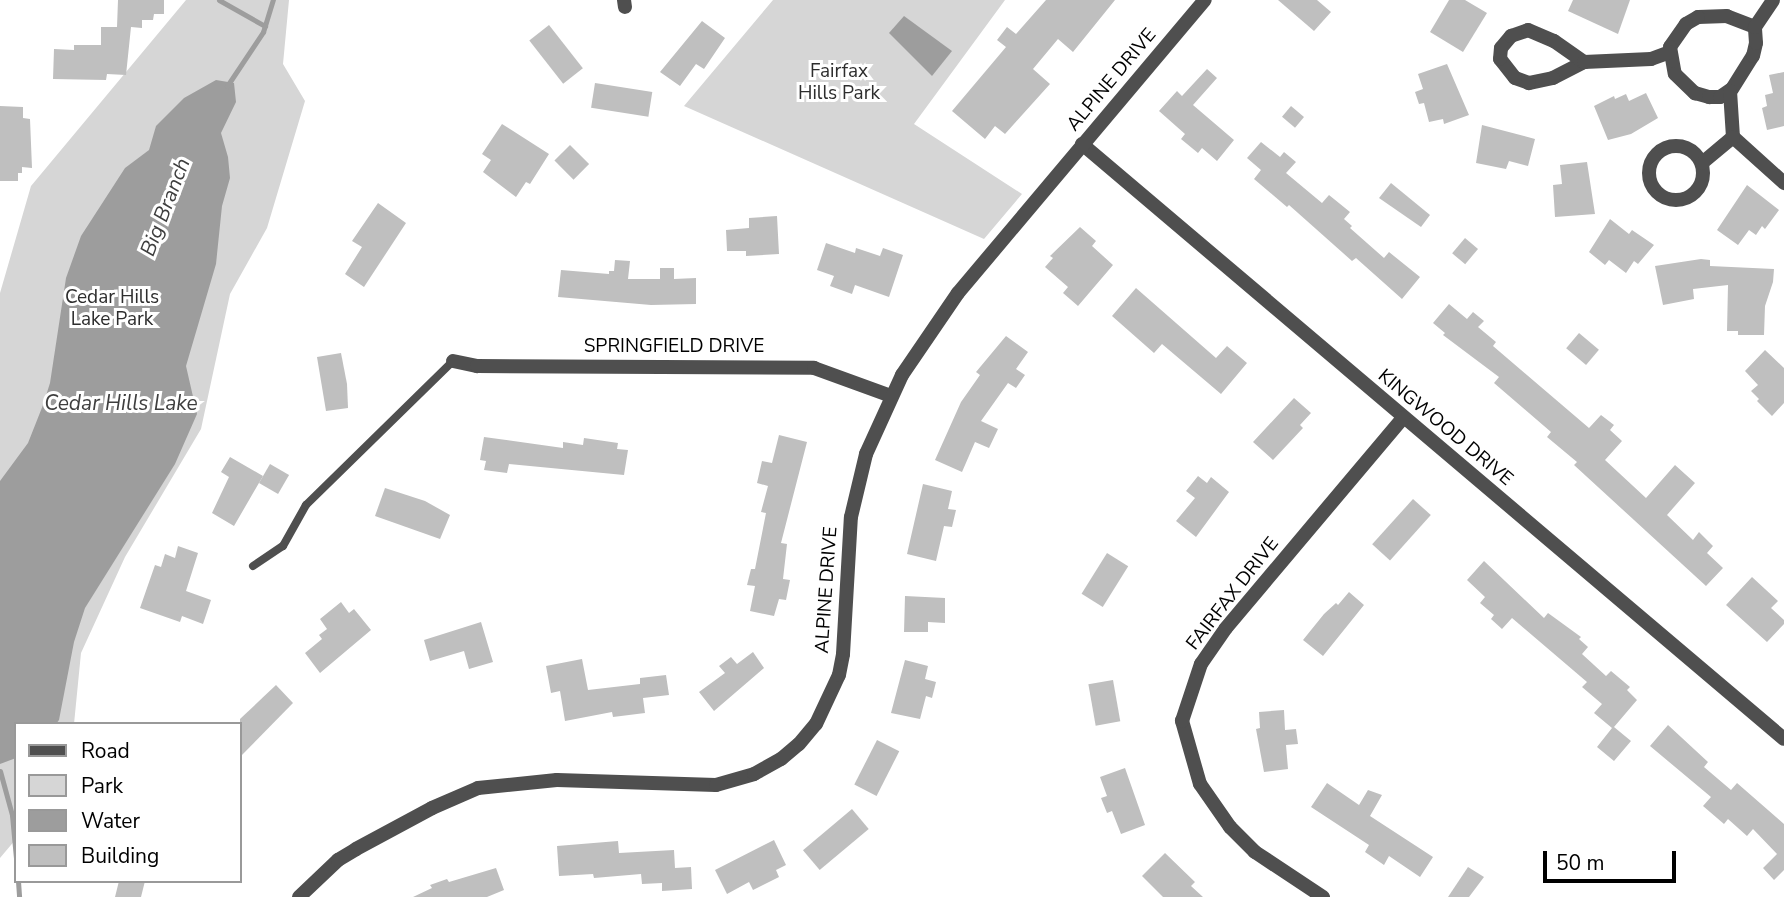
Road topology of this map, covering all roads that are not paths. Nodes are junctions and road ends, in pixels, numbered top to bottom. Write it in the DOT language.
graph roads {
  1 [pos="1205,0"];
  2 [pos="1773,0"];
  3 [pos="1755,27"];
  4 [pos="1670,52"];
  5 [pos="1584,62"];
  6 [pos="1730,91"];
  7 [pos="1733,137"];
  8 [pos="1082,145"];
  9 [pos="1702,163"];
  10 [pos="1784,183"];
  11 [pos="453,361"];
  12 [pos="891,396"];
  13 [pos="1403,418"];
  14 [pos="253,566"];
  15 [pos="1784,740"];
  16 [pos="299,897"];
  17 [pos="1323,897"];
  1 -- 8 [label="street, ALPINE DRIVE"];
  2 -- 3 [label="street"];
  3 -- 4 [label="street"];
  3 -- 6 [label="street"];
  4 -- 5 [label="street"];
  4 -- 6 [label="street"];
  5 -- 5 [label="street"];
  6 -- 7 [label="street"];
  7 -- 9 [label="street"];
  7 -- 10 [label="street"];
  8 -- 12 [label="street, ALPINE DRIVE"];
  8 -- 13 [label="street, KINGWOOD DRIVE"];
  11 -- 12 [label="street, SPRINGFIELD DRIVE"];
  11 -- 14 [label="lane"];
  12 -- 16 [label="street, ALPINE DRIVE"];
  13 -- 15 [label="street, KINGWOOD DRIVE"];
  13 -- 17 [label="street, FAIRFAX DRIVE"];
}
